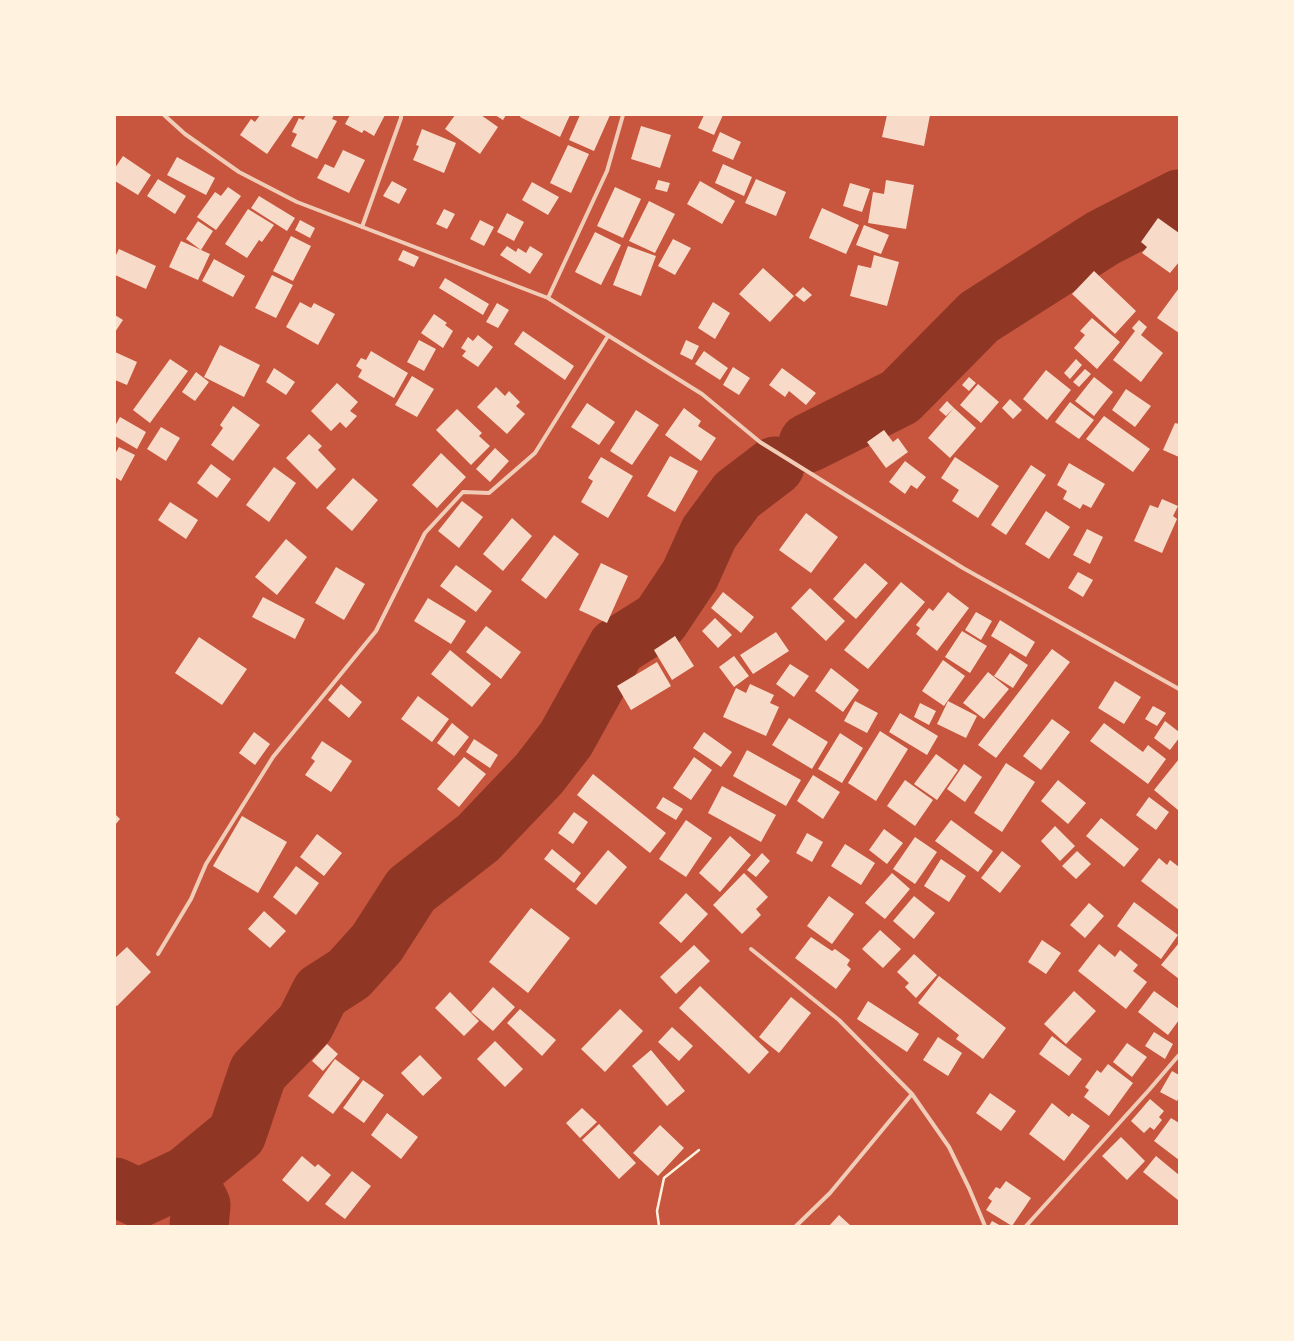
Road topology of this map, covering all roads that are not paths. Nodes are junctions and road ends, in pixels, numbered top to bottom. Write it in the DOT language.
graph roads {
  1 [pos="164,115"];
  2 [pos="401,115"];
  3 [pos="623,115"];
  4 [pos="362,227"];
  5 [pos="548,298"];
  6 [pos="608,336"];
  7 [pos="1179,689"];
  8 [pos="751,949"];
  9 [pos="158,954"];
  10 [pos="1179,1055"];
  11 [pos="912,1094"];
  12 [pos="796,1226"];
  13 [pos="985,1226"];
  14 [pos="1026,1226"];
  1 -- 4 [label="street"];
  2 -- 4 [label="street"];
  3 -- 5 [label="street"];
  4 -- 5 [label="street"];
  5 -- 6 [label="street"];
  6 -- 7 [label="street"];
  6 -- 9 [label="street"];
  8 -- 11 [label="street"];
  10 -- 14 [label="street"];
  11 -- 12 [label="street"];
  11 -- 13 [label="street"];
}
